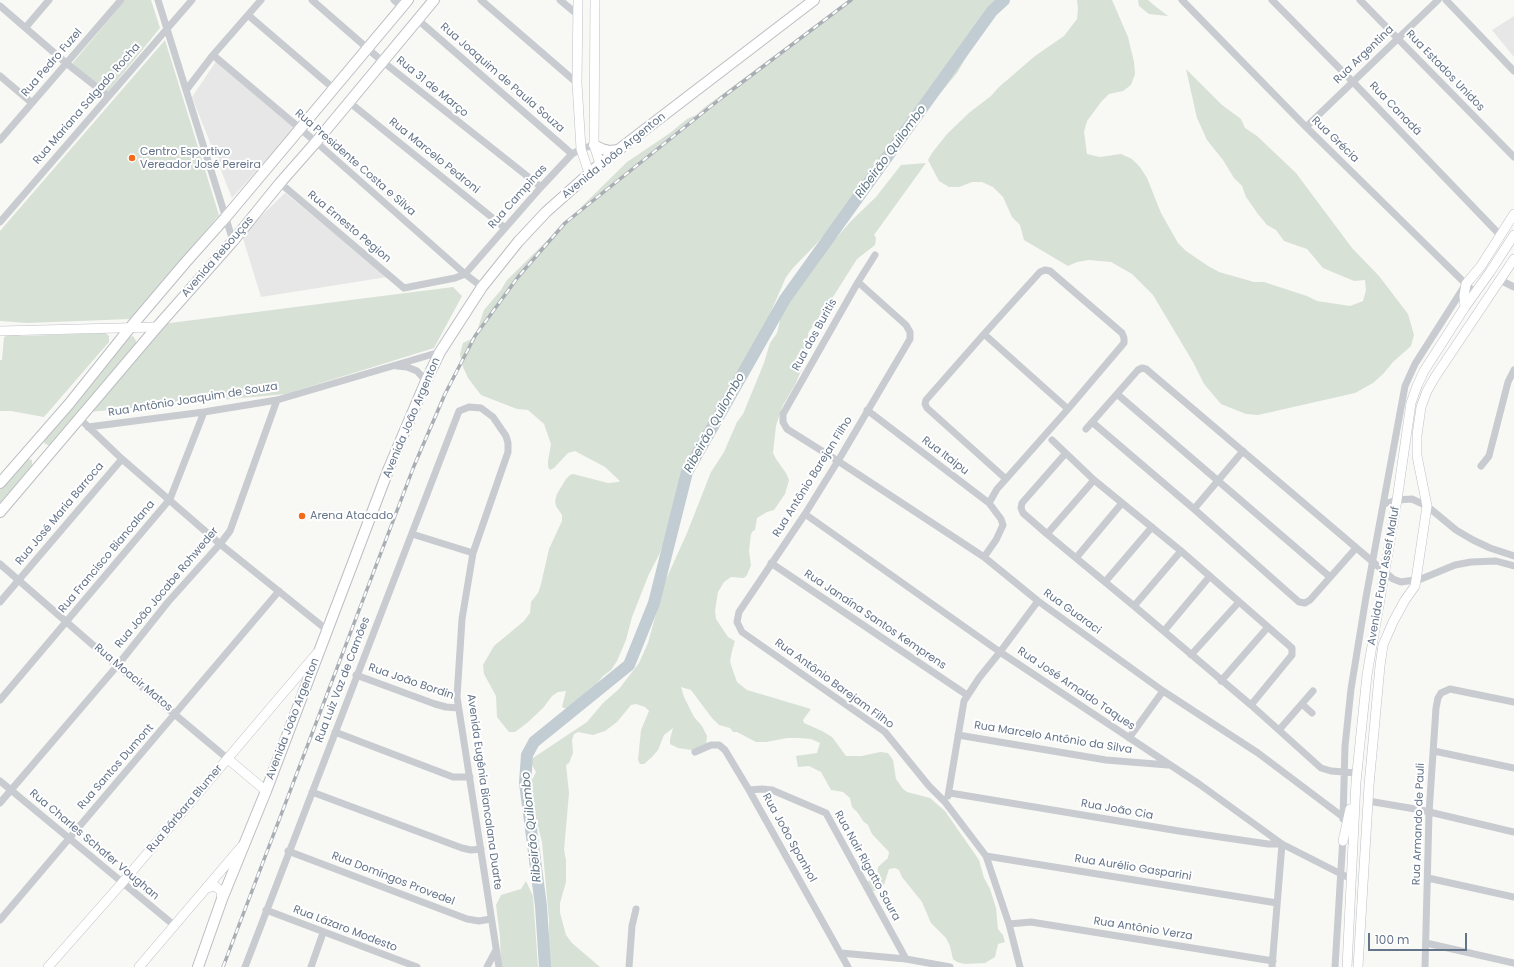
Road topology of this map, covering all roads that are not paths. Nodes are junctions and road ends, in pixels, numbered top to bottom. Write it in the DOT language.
graph roads {
  1 [pos="49,0"];
  2 [pos="121,0"];
  3 [pos="158,0"];
  4 [pos="192,0"];
  5 [pos="261,0"];
  6 [pos="312,0"];
  7 [pos="434,0"];
  8 [pos="481,0"];
  9 [pos="560,0"];
  10 [pos="578,0"];
  11 [pos="595,0"];
  12 [pos="814,0"];
  13 [pos="1182,0"];
  14 [pos="1272,0"];
  15 [pos="1360,0"];
  16 [pos="1438,0"];
  17 [pos="1446,0"];
  18 [pos="401,2"];
  19 [pos="0,6"];
  20 [pos="248,15"];
  21 [pos="578,15"];
  22 [pos="417,19"];
  23 [pos="26,27"];
  24 [pos="167,28"];
  25 [pos="1397,38"];
  26 [pos="367,48"];
  27 [pos="213,55"];
  28 [pos="382,61"];
  29 [pos="66,63"];
  30 [pos="1514,71"];
  31 [pos="0,76"];
  32 [pos="1353,82"];
  33 [pos="577,83"];
  34 [pos="333,88"];
  35 [pos="187,89"];
  36 [pos="108,96"];
  37 [pos="349,102"];
  38 [pos="32,103"];
  39 [pos="1306,127"];
  40 [pos="300,129"];
  41 [pos="0,140"];
  42 [pos="316,142"];
  43 [pos="594,145"];
  44 [pos="581,149"];
  45 [pos="618,150"];
  46 [pos="572,154"];
  47 [pos="1514,157"];
  48 [pos="600,164"];
  49 [pos="589,173"];
  50 [pos="280,183"];
  51 [pos="541,187"];
  52 [pos="1514,214"];
  53 [pos="226,217"];
  54 [pos="0,222"];
  55 [pos="505,228"];
  56 [pos="1500,235"];
  57 [pos="1514,235"];
  58 [pos="233,241"];
  59 [pos="875,255"];
  60 [pos="1514,259"];
  61 [pos="465,274"];
  62 [pos="1500,280"];
  63 [pos="858,282"];
  64 [pos="1466,284"];
  65 [pos="482,287"];
  66 [pos="1514,287"];
  67 [pos="1475,293"];
  68 [pos="1465,307"];
  69 [pos="157,327"];
  70 [pos="129,329"];
  71 [pos="0,331"];
  72 [pos="984,334"];
  73 [pos="440,352"];
  74 [pos="393,366"];
  75 [pos="1514,370"];
  76 [pos="426,381"];
  77 [pos="1117,394"];
  78 [pos="277,400"];
  79 [pos="469,406"];
  80 [pos="1068,409"];
  81 [pos="867,410"];
  82 [pos="204,412"];
  83 [pos="79,418"];
  84 [pos="1092,422"];
  85 [pos="88,427"];
  86 [pos="787,429"];
  87 [pos="1086,429"];
  88 [pos="1052,440"];
  89 [pos="32,446"];
  90 [pos="1243,451"];
  91 [pos="1065,454"];
  92 [pos="47,457"];
  93 [pos="122,458"];
  94 [pos="838,461"];
  95 [pos="1481,466"];
  96 [pos="1006,479"];
  97 [pos="1094,480"];
  98 [pos="1218,480"];
  99 [pos="0,483"];
  100 [pos="170,499"];
  101 [pos="1398,500"];
  102 [pos="989,503"];
  103 [pos="1122,503"];
  104 [pos="1384,504"];
  105 [pos="1427,506"];
  106 [pos="1194,509"];
  107 [pos="0,512"];
  108 [pos="804,514"];
  109 [pos="1152,527"];
  110 [pos="412,534"];
  111 [pos="1047,534"];
  112 [pos="220,544"];
  113 [pos="1356,548"];
  114 [pos="1490,548"];
  115 [pos="1181,551"];
  116 [pos="473,553"];
  117 [pos="1514,556"];
  118 [pos="984,557"];
  119 [pos="1076,558"];
  120 [pos="1487,560"];
  121 [pos="1373,562"];
  122 [pos="771,563"];
  123 [pos="0,564"];
  124 [pos="1514,566"];
  125 [pos="1385,572"];
  126 [pos="1210,576"];
  127 [pos="1330,577"];
  128 [pos="18,580"];
  129 [pos="1416,580"];
  130 [pos="1105,582"];
  131 [pos="279,591"];
  132 [pos="1366,597"];
  133 [pos="1038,600"];
  134 [pos="0,602"];
  135 [pos="1239,602"];
  136 [pos="1134,606"];
  137 [pos="67,621"];
  138 [pos="1268,627"];
  139 [pos="327,630"];
  140 [pos="1164,631"];
  141 [pos="742,632"];
  142 [pos="1360,632"];
  143 [pos="1374,636"];
  144 [pos="320,650"];
  145 [pos="1000,652"];
  146 [pos="1191,655"];
  147 [pos="117,666"];
  148 [pos="356,675"];
  149 [pos="1221,681"];
  150 [pos="1313,691"];
  151 [pos="1163,692"];
  152 [pos="967,695"];
  153 [pos="0,700"];
  154 [pos="1514,702"];
  155 [pos="1302,704"];
  156 [pos="1251,705"];
  157 [pos="458,708"];
  158 [pos="1312,713"];
  159 [pos="176,714"];
  160 [pos="1279,730"];
  161 [pos="335,732"];
  162 [pos="958,735"];
  163 [pos="1129,738"];
  164 [pos="1434,751"];
  165 [pos="695,752"];
  166 [pos="228,759"];
  167 [pos="1168,765"];
  168 [pos="1514,768"];
  169 [pos="1345,773"];
  170 [pos="1357,773"];
  171 [pos="470,777"];
  172 [pos="0,781"];
  173 [pos="1356,782"];
  174 [pos="749,790"];
  175 [pos="10,791"];
  176 [pos="266,791"];
  177 [pos="312,792"];
  178 [pos="950,792"];
  179 [pos="1368,801"];
  180 [pos="945,802"];
  181 [pos="0,803"];
  182 [pos="1429,813"];
  183 [pos="1343,817"];
  184 [pos="1514,832"];
  185 [pos="69,838"];
  186 [pos="1343,841"];
  187 [pos="244,843"];
  188 [pos="1282,844"];
  189 [pos="481,849"];
  190 [pos="288,852"];
  191 [pos="986,856"];
  192 [pos="1351,867"];
  193 [pos="1340,873"];
  194 [pos="1428,878"];
  195 [pos="1351,879"];
  196 [pos="122,883"];
  197 [pos="206,888"];
  198 [pos="1514,897"];
  199 [pos="222,899"];
  200 [pos="1277,903"];
  201 [pos="636,909"];
  202 [pos="266,910"];
  203 [pos="491,919"];
  204 [pos="0,920"];
  205 [pos="1009,924"];
  206 [pos="175,926"];
  207 [pos="323,933"];
  208 [pos="1426,943"];
  209 [pos="496,950"];
  210 [pos="841,953"];
  211 [pos="906,959"];
  212 [pos="1514,963"];
  213 [pos="1272,964"];
  214 [pos="48,967"];
  215 [pos="139,967"];
  216 [pos="198,967"];
  217 [pos="245,967"];
  218 [pos="311,967"];
  219 [pos="417,967"];
  220 [pos="487,967"];
  221 [pos="499,967"];
  222 [pos="629,967"];
  223 [pos="848,967"];
  224 [pos="950,967"];
  225 [pos="1020,967"];
  226 [pos="1335,967"];
  227 [pos="1347,967"];
  228 [pos="1358,967"];
  229 [pos="1425,967"];
  1 -- 23 [label="street"];
  2 -- 29 [label="street, Rua Pedro Fuzel"];
  3 -- 24 [label="street"];
  4 -- 24 [label="street, Rua Mariana Salgado Rocha"];
  5 -- 20 [label="street"];
  6 -- 26 [label="street, Rua 31 de Março"];
  7 -- 22 [label="main road, Avenida Rebouças"];
  8 -- 33 [label="street"];
  9 -- 21 [label="street"];
  10 -- 21 [label="main road"];
  11 -- 43 [label="main road"];
  12 -- 45 [label="main road, Avenida João Argenton"];
  13 -- 39 [label="street, Rua Grécia"];
  14 -- 32 [label="street, Rua Canadá"];
  15 -- 25 [label="street, Rua Estados Unidos"];
  16 -- 25 [label="street, Rua Argentina"];
  17 -- 30 [label="street"];
  18 -- 26 [label="main road, Avenida Rebouças"];
  19 -- 23 [label="street"];
  20 -- 27 [label="street"];
  20 -- 34 [label="street"];
  21 -- 33 [label="main road"];
  22 -- 28 [label="main road, Avenida Rebouças"];
  22 -- 46 [label="street, Rua Joaquim de Paula Souza"];
  23 -- 29 [label="street"];
  24 -- 35 [label="street"];
  24 -- 36 [label="street, Rua Mariana Salgado Rocha"];
  25 -- 32 [label="street, Rua Argentina"];
  25 -- 47 [label="street, Rua Estados Unidos"];
  26 -- 28 [label="street, Rua 31 de Março"];
  26 -- 34 [label="main road, Avenida Rebouças"];
  27 -- 35 [label="street"];
  27 -- 40 [label="street, Rua Presidente Costa e Silva"];
  28 -- 37 [label="main road, Avenida Rebouças"];
  28 -- 51 [label="street, Rua 31 de Março"];
  29 -- 36 [label="street"];
  29 -- 38 [label="street, Rua Pedro Fuzel"];
  31 -- 38 [label="street"];
  32 -- 39 [label="street, Rua Argentina"];
  32 -- 56 [label="street, Rua Canadá"];
  33 -- 44 [label="main road"];
  34 -- 40 [label="main road, Avenida Rebouças"];
  35 -- 53 [label="street"];
  36 -- 54 [label="street, Rua Mariana Salgado Rocha"];
  37 -- 42 [label="main road, Avenida Rebouças"];
  37 -- 55 [label="street, Rua Marcelo Pedroni"];
  38 -- 41 [label="street, Rua Pedro Fuzel"];
  39 -- 64 [label="street, Rua Grécia"];
  40 -- 42 [label="street, Rua Presidente Costa e Silva"];
  40 -- 53 [label="main road, Avenida Rebouças"];
  42 -- 50 [label="main road, Avenida Rebouças"];
  42 -- 61 [label="street, Rua Presidente Costa e Silva"];
  43 -- 44 [label="street, Rua Campinas"];
  43 -- 45 [label="main road"];
  43 -- 48 [label="main road"];
  44 -- 46 [label="street, Rua Campinas"];
  44 -- 49 [label="main road"];
  45 -- 48 [label="main road, Avenida João Argenton"];
  46 -- 51 [label="street, Rua Campinas"];
  48 -- 49 [label="main road, Avenida João Argenton"];
  49 -- 65 [label="main road, Avenida João Argenton"];
  50 -- 58 [label="main road, Avenida Rebouças"];
  50 -- 61 [label="street, Rua Ernesto Pegion"];
  51 -- 55 [label="street, Rua Campinas"];
  52 -- 56 [label="main road"];
  53 -- 58 [label="street"];
  53 -- 70 [label="main road, Avenida Rebouças"];
  55 -- 61 [label="street, Rua Campinas"];
  56 -- 64 [label="main road"];
  57 -- 67 [label="main road, Avenida Fuad Assef Maluf"];
  58 -- 69 [label="main road, Avenida Rebouças"];
  59 -- 63 [label="street, Rua dos Buritis"];
  60 -- 62 [label="main road, Avenida Fuad Assef Maluf"];
  61 -- 65 [label="street, Rua Presidente Costa e Silva"];
  62 -- 66 [label="street"];
  62 -- 105 [label="main road, Avenida Fuad Assef Maluf"];
  63 -- 81 [label="street, Rua Antônio Barejan Filho"];
  63 -- 86 [label="street, Rua dos Buritis"];
  64 -- 67 [label="street, Rua Grécia"];
  64 -- 68 [label="main road"];
  64 -- 104 [label="street"];
  65 -- 73 [label="main road, Avenida João Argenton"];
  67 -- 68 [label="main road, Avenida Fuad Assef Maluf"];
  68 -- 101 [label="main road, Avenida Fuad Assef Maluf"];
  69 -- 70 [label="main road"];
  69 -- 83 [label="main road, Avenida Rebouças"];
  70 -- 71 [label="main road"];
  70 -- 89 [label="main road, Avenida Rebouças"];
  72 -- 80 [label="street"];
  72 -- 80 [label="street"];
  72 -- 96 [label="street"];
  73 -- 74 [label="street, Rua Antônio Joaquim de Souza"];
  73 -- 76 [label="main road, Avenida João Argenton"];
  74 -- 76 [label="street, Rua Antônio Joaquim de Souza"];
  74 -- 78 [label="street, Rua Antônio Joaquim de Souza"];
  75 -- 95 [label="street"];
  76 -- 139 [label="main road, Avenida João Argenton"];
  77 -- 84 [label="street"];
  77 -- 90 [label="street"];
  77 -- 98 [label="street"];
  78 -- 82 [label="street, Rua Antônio Joaquim de Souza"];
  78 -- 112 [label="street, Rua João Jocabe Rohweder"];
  79 -- 110 [label="street, Rua Luiz Vaz de Camões"];
  79 -- 116 [label="street, Avenida Eugênia Biancalana Duarte"];
  80 -- 96 [label="street"];
  81 -- 94 [label="street, Rua Antônio Barejan Filho"];
  81 -- 102 [label="street, Rua Itaipu"];
  82 -- 85 [label="street, Rua Antônio Joaquim de Souza"];
  82 -- 100 [label="street, Rua Francisco Biancalana"];
  83 -- 85 [label="street"];
  83 -- 92 [label="main road, Avenida Rebouças"];
  84 -- 87 [label="street"];
  84 -- 106 [label="street"];
  85 -- 93 [label="street"];
  86 -- 94 [label="street, Rua Guaraci"];
  88 -- 91 [label="street"];
  89 -- 92 [label="main road"];
  89 -- 99 [label="main road, Avenida Rebouças"];
  90 -- 98 [label="street"];
  90 -- 113 [label="street"];
  91 -- 97 [label="street"];
  91 -- 111 [label="street"];
  92 -- 107 [label="main road, Avenida Rebouças"];
  93 -- 100 [label="street"];
  93 -- 128 [label="street, Rua José Maria Barroca"];
  94 -- 108 [label="street, Rua Antônio Barejan Filho"];
  94 -- 118 [label="street, Rua Guaraci"];
  96 -- 102 [label="street"];
  97 -- 103 [label="street"];
  97 -- 111 [label="street"];
  98 -- 106 [label="street"];
  98 -- 127 [label="street"];
  100 -- 112 [label="street"];
  100 -- 137 [label="street, Rua Francisco Biancalana"];
  101 -- 104 [label="street"];
  101 -- 105 [label="street"];
  101 -- 125 [label="main road, Avenida Fuad Assef Maluf"];
  102 -- 118 [label="street, Rua Itaipu"];
  103 -- 109 [label="street"];
  103 -- 119 [label="street"];
  104 -- 121 [label="street"];
  105 -- 114 [label="street"];
  105 -- 129 [label="main road, Avenida Fuad Assef Maluf"];
  106 -- 127 [label="street"];
  108 -- 122 [label="street, Rua Antônio Barejan Filho"];
  108 -- 145 [label="street, Rua José Arnaldo Taques"];
  109 -- 115 [label="street"];
  109 -- 130 [label="street"];
  110 -- 116 [label="street"];
  110 -- 148 [label="street, Rua Luiz Vaz de Camões"];
  111 -- 119 [label="street"];
  112 -- 131 [label="street"];
  112 -- 147 [label="street, Rua João Jocabe Rohweder"];
  113 -- 121 [label="street"];
  113 -- 127 [label="street"];
  114 -- 117 [label="street"];
  114 -- 120 [label="street"];
  115 -- 126 [label="street"];
  115 -- 136 [label="street"];
  116 -- 157 [label="street, Avenida Eugênia Biancalana Duarte"];
  118 -- 133 [label="street, Rua Guaraci"];
  119 -- 130 [label="street"];
  120 -- 124 [label="street"];
  120 -- 129 [label="street"];
  121 -- 125 [label="street"];
  121 -- 132 [label="street"];
  122 -- 141 [label="street, Rua Antônio Barejan Filho"];
  122 -- 152 [label="street, Rua Janaína Santos Kemprens"];
  123 -- 128 [label="street, Rua Moacir Matos"];
  125 -- 129 [label="street"];
  125 -- 132 [label="street"];
  125 -- 143 [label="main road, Avenida Fuad Assef Maluf"];
  126 -- 135 [label="street"];
  126 -- 140 [label="street"];
  128 -- 134 [label="street, Rua José Maria Barroca"];
  128 -- 137 [label="street, Rua Moacir Matos"];
  129 -- 179 [label="main road, Avenida Fuad Assef Maluf"];
  130 -- 136 [label="street"];
  131 -- 139 [label="street"];
  131 -- 159 [label="street, Rua Santos Dumont"];
  132 -- 142 [label="street"];
  133 -- 145 [label="street"];
  133 -- 151 [label="street, Rua Guaraci"];
  135 -- 138 [label="street"];
  135 -- 146 [label="street"];
  136 -- 140 [label="street"];
  137 -- 147 [label="street, Rua Moacir Matos"];
  137 -- 153 [label="street, Rua Francisco Biancalana"];
  138 -- 149 [label="street"];
  138 -- 156 [label="street"];
  139 -- 144 [label="main road, Avenida João Argenton"];
  140 -- 146 [label="street"];
  141 -- 180 [label="street, Rua Antônio Barejam Filho"];
  142 -- 143 [label="street"];
  142 -- 169 [label="street"];
  143 -- 170 [label="main road, Avenida Fuad Assef Maluf"];
  144 -- 166 [label="main road, Rua Bárbara Blumer"];
  144 -- 176 [label="main road, Avenida João Argenton"];
  145 -- 152 [label="street"];
  145 -- 163 [label="street, Rua José Arnaldo Taques"];
  146 -- 149 [label="street"];
  147 -- 159 [label="street, Rua Moacir Matos"];
  147 -- 175 [label="street, Rua João Jocabe Rohweder"];
  148 -- 157 [label="street, Rua João Bordin"];
  148 -- 161 [label="street, Rua Luiz Vaz de Camões"];
  149 -- 156 [label="street"];
  150 -- 155 [label="street"];
  151 -- 163 [label="street"];
  151 -- 183 [label="street, Rua Guaraci"];
  152 -- 162 [label="street"];
  154 -- 164 [label="street, Rua Armando de Pauli"];
  155 -- 158 [label="street"];
  155 -- 160 [label="street"];
  156 -- 160 [label="street"];
  157 -- 171 [label="street, Avenida Eugênia Biancalana Duarte"];
  159 -- 166 [label="street, Rua Moacir Matos"];
  159 -- 185 [label="street, Rua Santos Dumont"];
  160 -- 169 [label="street"];
  161 -- 171 [label="street"];
  161 -- 177 [label="street, Rua Luiz Vaz de Camões"];
  162 -- 167 [label="street, Rua Marcelo Antônio da Silva"];
  162 -- 178 [label="street"];
  163 -- 167 [label="street, Rua José Arnaldo Taques"];
  164 -- 168 [label="street"];
  164 -- 182 [label="street, Rua Armando de Pauli"];
  165 -- 174 [label="street, Rua João Spanhol"];
  166 -- 176 [label="main road, Rua Moacir Matos"];
  166 -- 196 [label="main road, Rua Bárbara Blumer"];
  167 -- 188 [label="street, Rua José Arnaldo Taques"];
  169 -- 170 [label="street"];
  169 -- 183 [label="street"];
  170 -- 173 [label="main road, Avenida Fuad Assef Maluf"];
  171 -- 189 [label="street, Avenida Eugênia Biancalana Duarte"];
  172 -- 175 [label="street, Rua Charles Schafer Voughan"];
  173 -- 186 [label="main road"];
  173 -- 192 [label="main road, Avenida Fuad Assef Maluf"];
  174 -- 210 [label="street, Rua João Spanhol"];
  174 -- 211 [label="street, Rua Nair Rigatto Saura"];
  175 -- 181 [label="street, Rua João Jocabe Rohweder"];
  175 -- 185 [label="street, Rua Charles Schafer Voughan"];
  176 -- 187 [label="main road, Avenida João Argenton"];
  177 -- 189 [label="street"];
  177 -- 190 [label="street, Rua Luiz Vaz de Camões"];
  178 -- 180 [label="street"];
  178 -- 188 [label="street, Rua João Cia"];
  179 -- 182 [label="street"];
  179 -- 228 [label="main road, Avenida Fuad Assef Maluf"];
  180 -- 191 [label="street, Rua Antônio Barejam Filho"];
  182 -- 184 [label="street"];
  182 -- 194 [label="street, Rua Armando de Pauli"];
  183 -- 186 [label="street"];
  185 -- 196 [label="street, Rua Charles Schafer Voughan"];
  185 -- 204 [label="street, Rua Santos Dumont"];
  186 -- 193 [label="street"];
  187 -- 197 [label="main road"];
  187 -- 199 [label="main road, Avenida João Argenton"];
  188 -- 193 [label="street, Rua José Arnaldo Taques"];
  188 -- 200 [label="street"];
  189 -- 203 [label="street, Avenida Eugênia Biancalana Duarte"];
  190 -- 202 [label="street, Rua Luiz Vaz de Camões"];
  190 -- 203 [label="street, Rua Domingos Provedel"];
  191 -- 200 [label="street, Rua Aurélio Gasparini"];
  191 -- 205 [label="street, Rua Antônio Barejam Filho"];
  192 -- 193 [label="street"];
  192 -- 195 [label="main road, Avenida Fuad Assef Maluf"];
  193 -- 195 [label="street, Rua José Arnaldo Taques"];
  193 -- 226 [label="street"];
  194 -- 198 [label="street"];
  194 -- 208 [label="street, Rua Armando de Pauli"];
  195 -- 227 [label="main road, Avenida Fuad Assef Maluf"];
  196 -- 206 [label="street, Rua Charles Schafer Voughan"];
  196 -- 214 [label="main road, Rua Bárbara Blumer"];
  197 -- 199 [label="main road"];
  197 -- 206 [label="main road"];
  199 -- 216 [label="main road, Avenida João Argenton"];
  200 -- 213 [label="street"];
  201 -- 222 [label="street"];
  202 -- 207 [label="street, Rua Lázaro Modesto"];
  202 -- 217 [label="street, Rua Luiz Vaz de Camões"];
  203 -- 209 [label="street, Avenida Eugênia Biancalana Duarte"];
  205 -- 213 [label="street, Rua Antônio Verza"];
  205 -- 225 [label="street, Rua Antônio Barejam Filho"];
  206 -- 215 [label="main road"];
  207 -- 218 [label="street"];
  207 -- 219 [label="street, Rua Lázaro Modesto"];
  208 -- 212 [label="street"];
  208 -- 229 [label="street, Rua Armando de Pauli"];
  209 -- 220 [label="street"];
  209 -- 221 [label="street, Avenida Eugênia Biancalana Duarte"];
  210 -- 211 [label="street"];
  210 -- 223 [label="street, Rua João Spanhol"];
  211 -- 224 [label="street"];
}
